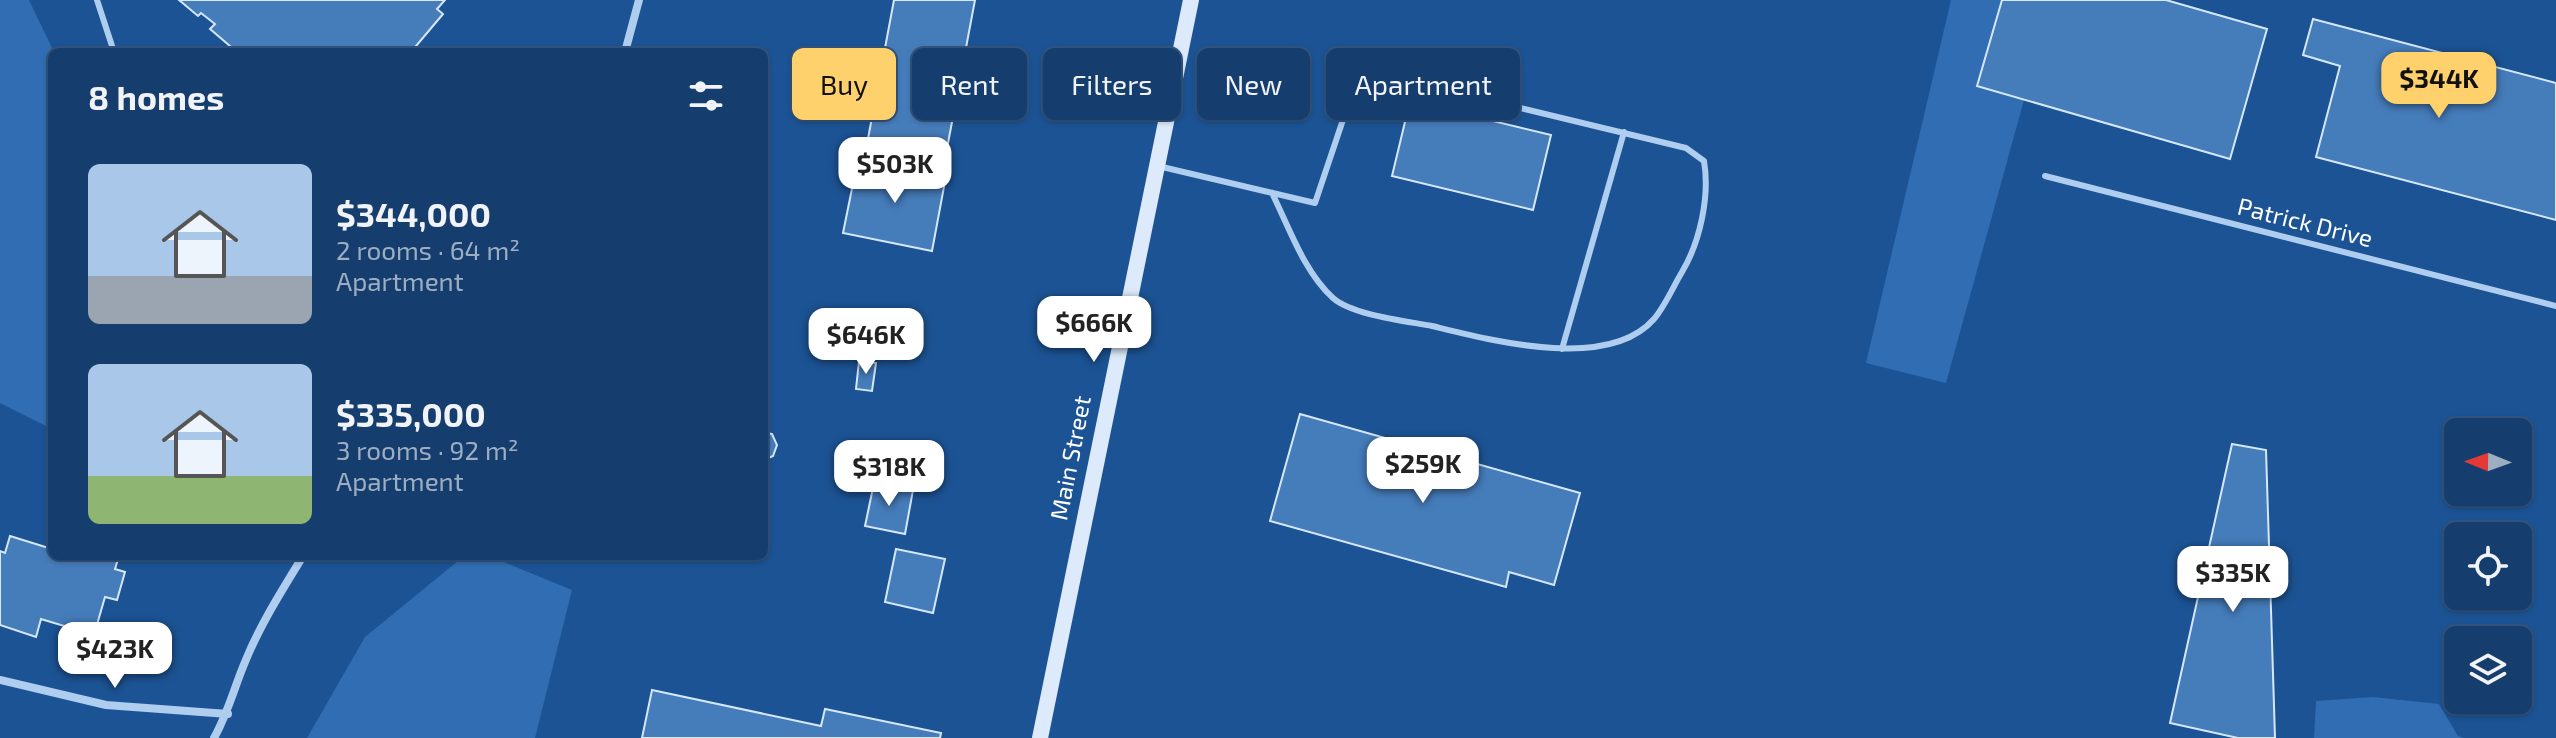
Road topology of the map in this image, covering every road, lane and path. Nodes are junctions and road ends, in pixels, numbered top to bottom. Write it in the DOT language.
graph roads {
  1 [pos="97,0"];
  2 [pos="639,0"];
  3 [pos="1191,0"];
  4 [pos="113,48"];
  5 [pos="626,48"];
  6 [pos="1624,132"];
  7 [pos="1157,166"];
  8 [pos="2045,176"];
  9 [pos="1272,193"];
  10 [pos="2556,306"];
  11 [pos="1562,349"];
  12 [pos="300,560"];
  13 [pos="0,680"];
  14 [pos="228,714"];
  15 [pos="214,738"];
  16 [pos="1040,738"];
  1 -- 4 [label="lane"];
  2 -- 5 [label="street"];
  3 -- 7 [label="main road, Main Street"];
  6 -- 9 [label="lane"];
  6 -- 11 [label="lane"];
  6 -- 11 [label="lane"];
  7 -- 9 [label="lane"];
  7 -- 16 [label="main road, Main Street"];
  8 -- 10 [label="lane, Patrick Drive"];
  9 -- 11 [label="lane"];
  12 -- 14 [label="street"];
  13 -- 14 [label="street"];
  14 -- 15 [label="street"];
}
